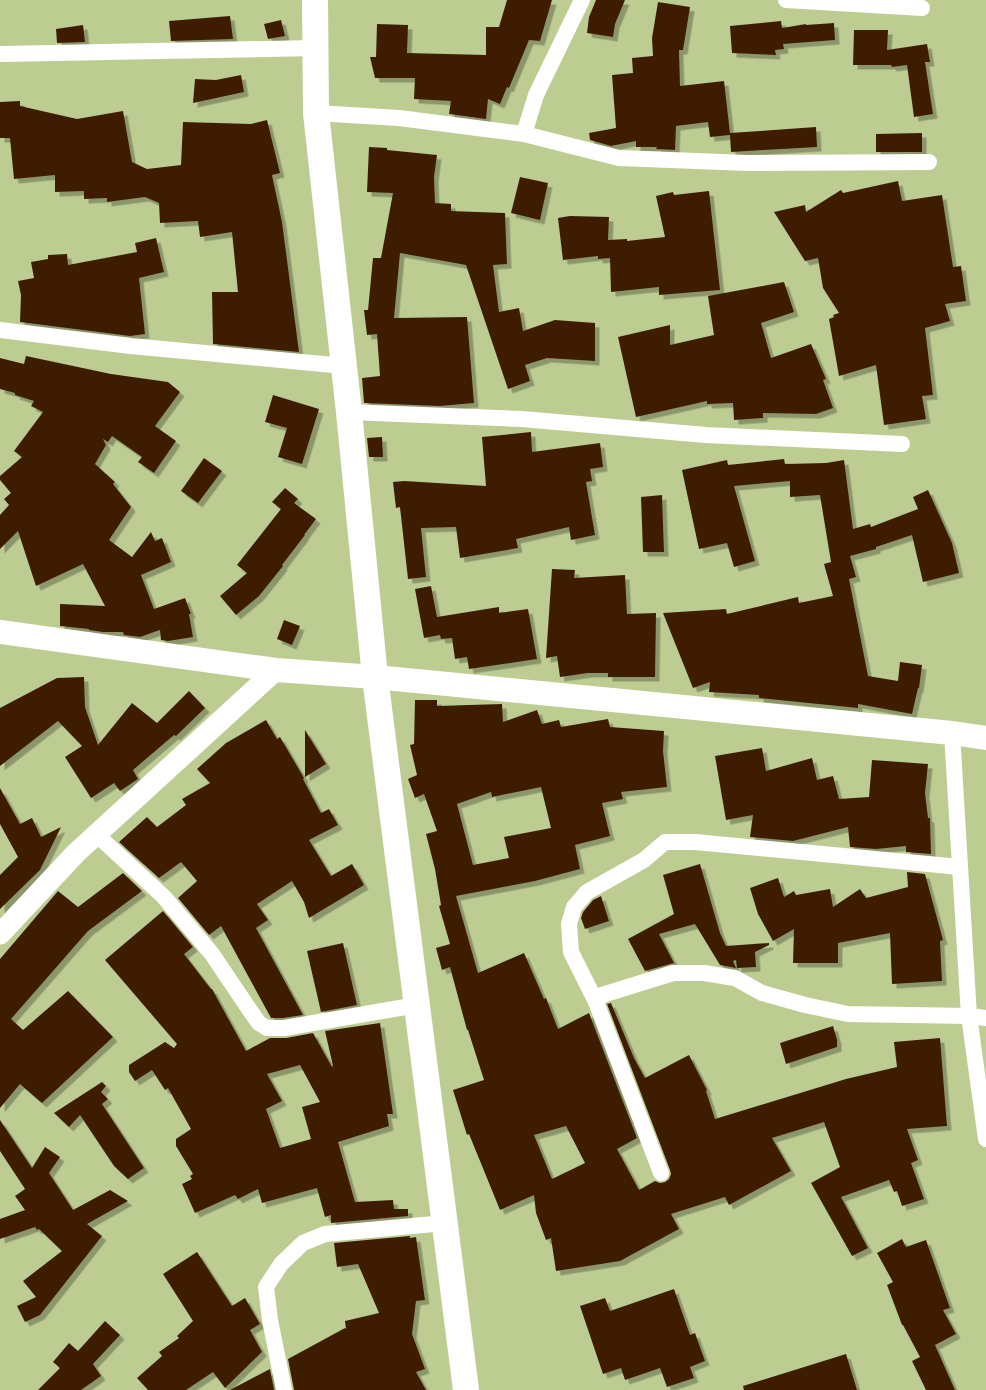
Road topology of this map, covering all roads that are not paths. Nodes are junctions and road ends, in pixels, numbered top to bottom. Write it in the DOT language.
graph roads {
  1 [pos="315,0"];
  2 [pos="582,0"];
  3 [pos="786,0"];
  4 [pos="922,8"];
  5 [pos="315,48"];
  6 [pos="0,54"];
  7 [pos="316,113"];
  8 [pos="524,134"];
  9 [pos="929,162"];
  10 [pos="0,330"];
  11 [pos="344,366"];
  12 [pos="349,412"];
  13 [pos="902,444"];
  14 [pos="0,632"];
  15 [pos="276,670"];
  16 [pos="375,677"];
  17 [pos="952,733"];
  18 [pos="986,738"];
  19 [pos="96,834"];
  20 [pos="960,867"];
  21 [pos="0,934"];
  22 [pos="596,1002"];
  23 [pos="417,1005"];
  24 [pos="970,1016"];
  25 [pos="986,1018"];
  26 [pos="986,1139"];
  27 [pos="661,1173"];
  28 [pos="445,1223"];
  29 [pos="284,1390"];
  30 [pos="466,1390"];
  1 -- 5 [label="main road"];
  2 -- 8 [label="street"];
  3 -- 4 [label="street"];
  5 -- 6 [label="street"];
  5 -- 7 [label="main road"];
  7 -- 8 [label="street"];
  7 -- 11 [label="main road"];
  8 -- 9 [label="street"];
  10 -- 11 [label="street"];
  11 -- 12 [label="main road"];
  12 -- 13 [label="street"];
  12 -- 16 [label="main road"];
  14 -- 15 [label="main road"];
  15 -- 16 [label="main road"];
  15 -- 19 [label="street"];
  16 -- 17 [label="main road"];
  16 -- 23 [label="main road"];
  17 -- 18 [label="main road"];
  17 -- 20 [label="street"];
  19 -- 21 [label="street"];
  19 -- 23 [label="street"];
  20 -- 22 [label="street"];
  20 -- 24 [label="street"];
  22 -- 24 [label="street"];
  22 -- 27 [label="street"];
  23 -- 28 [label="main road"];
  24 -- 25 [label="street"];
  24 -- 26 [label="street"];
  28 -- 29 [label="street"];
  28 -- 30 [label="main road"];
}
